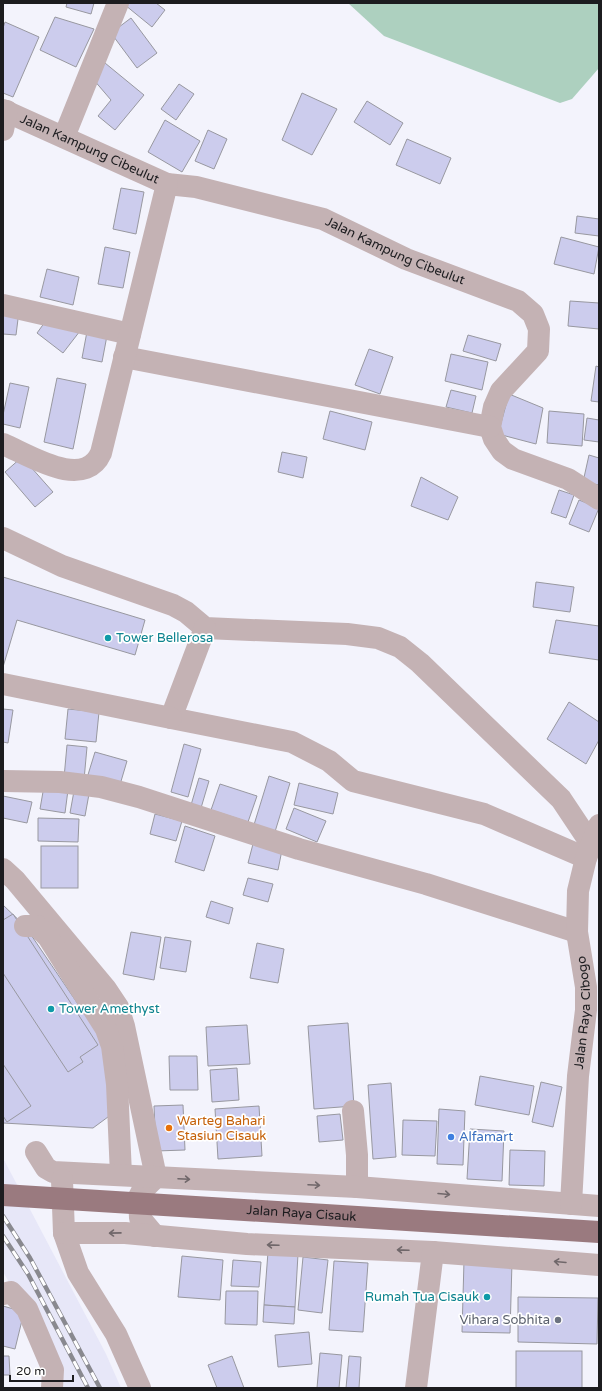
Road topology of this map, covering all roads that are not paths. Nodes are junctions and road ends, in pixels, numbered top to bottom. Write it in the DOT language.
graph roads {
  1 [pos="118,3"];
  2 [pos="4,117"];
  3 [pos="64,137"];
  4 [pos="166,184"];
  5 [pos="3,305"];
  6 [pos="130,334"];
  7 [pos="124,357"];
  8 [pos="490,427"];
  9 [pos="3,444"];
  10 [pos="599,499"];
  11 [pos="3,538"];
  12 [pos="205,628"];
  13 [pos="3,684"];
  14 [pos="171,718"];
  15 [pos="3,781"];
  16 [pos="592,842"];
  17 [pos="3,868"];
  18 [pos="25,926"];
  19 [pos="577,932"];
  20 [pos="592,988"];
  21 [pos="353,1111"];
  22 [pos="36,1152"];
  23 [pos="62,1172"];
  24 [pos="121,1174"];
  25 [pos="156,1177"];
  26 [pos="357,1187"];
  27 [pos="3,1195"];
  28 [pos="571,1204"];
  29 [pos="3,1205"];
  30 [pos="599,1206"];
  31 [pos="599,1232"];
  32 [pos="64,1233"];
  33 [pos="155,1236"];
  34 [pos="599,1240"];
  35 [pos="432,1252"];
  36 [pos="599,1265"];
  37 [pos="3,1294"];
  38 [pos="52,1388"];
  39 [pos="140,1388"];
  40 [pos="416,1388"];
  1 -- 3 [label="street"];
  2 -- 3 [label="street, Jalan Kampung Cibeulut"];
  3 -- 4 [label="street, Jalan Kampung Cibeulut"];
  4 -- 6 [label="street"];
  4 -- 8 [label="street, Jalan Kampung Cibeulut"];
  5 -- 6 [label="street"];
  6 -- 7 [label="street"];
  7 -- 8 [label="street"];
  7 -- 9 [label="street"];
  8 -- 10 [label="street"];
  11 -- 12 [label="street"];
  12 -- 14 [label="street"];
  12 -- 16 [label="street"];
  13 -- 14 [label="street"];
  14 -- 16 [label="street"];
  15 -- 19 [label="street"];
  16 -- 19 [label="street, Jalan Raya Cibogo"];
  17 -- 25 [label="street"];
  18 -- 24 [label="street"];
  19 -- 20 [label="street, Jalan Raya Cibogo"];
  20 -- 28 [label="street, Jalan Raya Cibogo"];
  21 -- 26 [label="street"];
  22 -- 23 [label="street"];
  23 -- 24 [label="street"];
  23 -- 32 [label="street"];
  24 -- 25 [label="street"];
  25 -- 26 [label="street, one-way"];
  25 -- 33 [label="street"];
  26 -- 28 [label="street, one-way"];
  27 -- 31 [label="main road, Jalan Raya Cisauk, bridge"];
  28 -- 30 [label="street"];
  29 -- 34 [label="main road, Jalan Raya Cisauk"];
  33 -- 32 [label="street, one-way"];
  32 -- 39 [label="street"];
  35 -- 33 [label="street, one-way"];
  36 -- 35 [label="street, one-way"];
  35 -- 40 [label="street"];
  37 -- 38 [label="street"];
}
